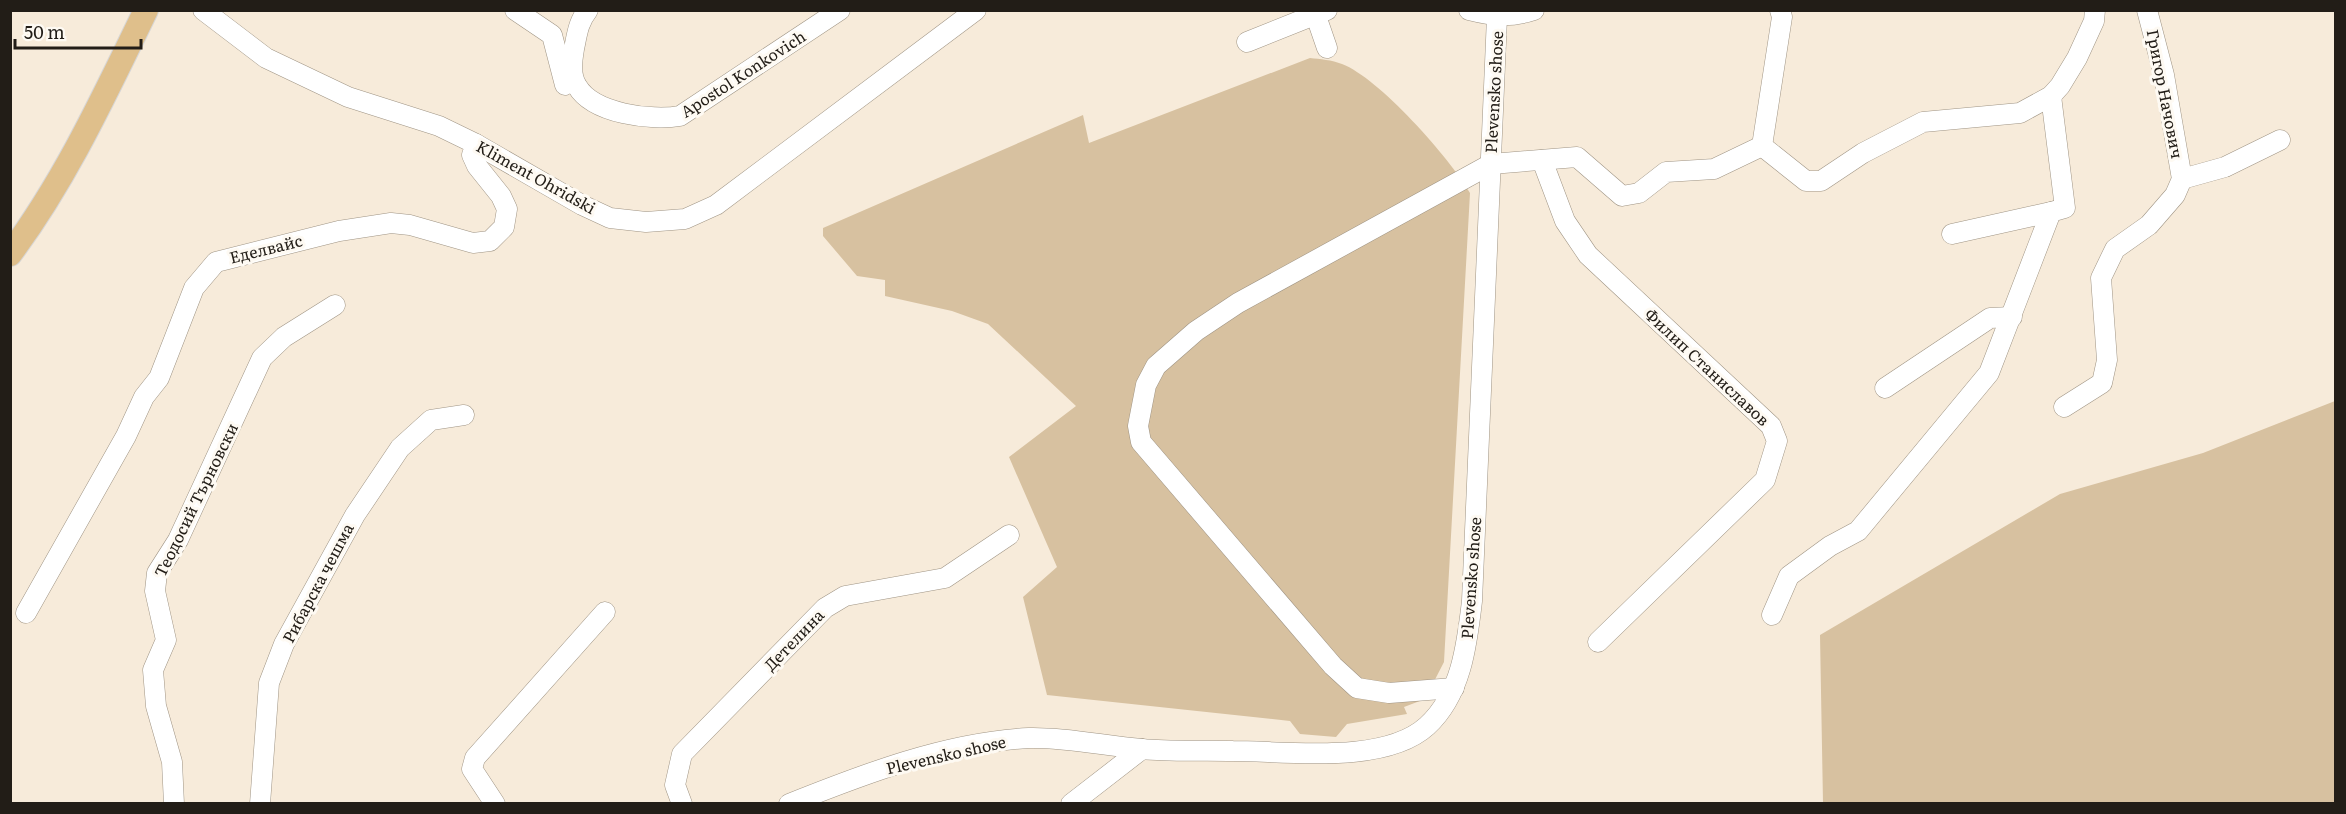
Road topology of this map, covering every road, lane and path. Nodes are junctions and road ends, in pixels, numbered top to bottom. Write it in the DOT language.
graph roads {
  1 [pos="146,10"];
  2 [pos="203,10"];
  3 [pos="515,10"];
  4 [pos="588,10"];
  5 [pos="840,10"];
  6 [pos="976,10"];
  7 [pos="1469,10"];
  8 [pos="1534,10"];
  9 [pos="1780,10"];
  10 [pos="2095,10"];
  11 [pos="2147,10"];
  12 [pos="1317,12"];
  13 [pos="1497,17"];
  14 [pos="1247,42"];
  15 [pos="1327,48"];
  16 [pos="577,87"];
  17 [pos="2051,96"];
  18 [pos="2280,140"];
  19 [pos="476,144"];
  20 [pos="1762,146"];
  21 [pos="1542,160"];
  22 [pos="1491,164"];
  23 [pos="2182,178"];
  24 [pos="2051,212"];
  25 [pos="1952,234"];
  26 [pos="10,254"];
  27 [pos="335,305"];
  28 [pos="2012,317"];
  29 [pos="1885,388"];
  30 [pos="2064,407"];
  31 [pos="464,415"];
  32 [pos="1009,535"];
  33 [pos="606,612"];
  34 [pos="26,613"];
  35 [pos="1772,615"];
  36 [pos="1598,642"];
  37 [pos="1454,688"];
  38 [pos="1142,749"];
  39 [pos="174,804"];
  40 [pos="260,804"];
  41 [pos="495,804"];
  42 [pos="682,804"];
  43 [pos="789,804"];
  44 [pos="1071,804"];
  1 -- 26 [label="main road"];
  2 -- 19 [label="street, Kliment Ohridski"];
  3 -- 16 [label="street, Apostol Konkovich"];
  4 -- 16 [label="street"];
  5 -- 16 [label="street, Apostol Konkovich"];
  6 -- 19 [label="street, Kliment Ohridski"];
  7 -- 13 [label="street"];
  8 -- 13 [label="street"];
  9 -- 20 [label="street"];
  10 -- 17 [label="street"];
  11 -- 23 [label="street, Григор Начович"];
  12 -- 14 [label="street"];
  12 -- 15 [label="street"];
  13 -- 22 [label="street, Plevensko shose"];
  17 -- 20 [label="street"];
  17 -- 24 [label="street"];
  18 -- 23 [label="street, Григор Начович"];
  19 -- 34 [label="street, Еделвайс"];
  20 -- 21 [label="street"];
  21 -- 22 [label="street"];
  21 -- 36 [label="street, Филип Станиславов"];
  22 -- 37 [label="street, Plevensko shose"];
  22 -- 37 [label="street"];
  23 -- 30 [label="street, Григор Начович"];
  24 -- 25 [label="street"];
  24 -- 28 [label="street"];
  27 -- 39 [label="street, Теодосий Търновски"];
  28 -- 29 [label="street"];
  28 -- 35 [label="street"];
  31 -- 40 [label="street, Рибарска чешма"];
  32 -- 42 [label="street, Детелина"];
  33 -- 41 [label="street"];
  37 -- 38 [label="street, Plevensko shose"];
  38 -- 43 [label="street, Plevensko shose"];
  38 -- 44 [label="street"];
}
